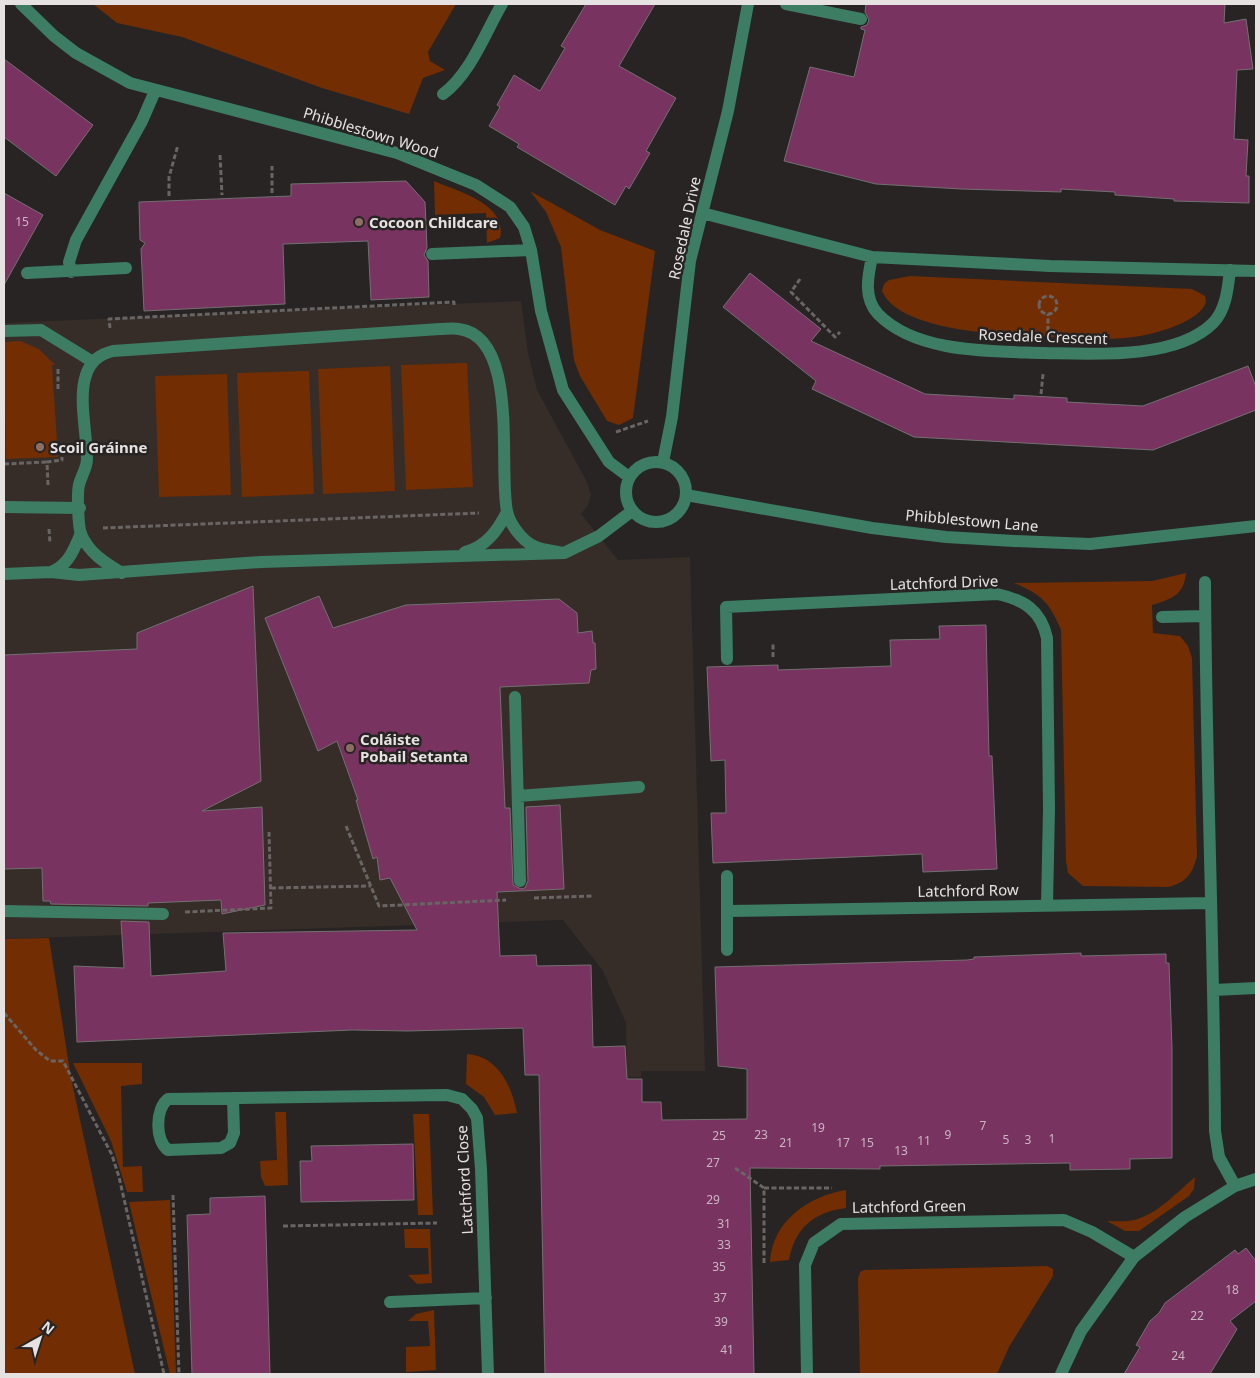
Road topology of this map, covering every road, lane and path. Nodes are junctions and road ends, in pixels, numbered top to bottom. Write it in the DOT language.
graph roads {
  1 [pos="21,4"];
  2 [pos="502,4"];
  3 [pos="748,4"];
  4 [pos="786,4"];
  5 [pos="861,19"];
  6 [pos="155,91"];
  7 [pos="443,94"];
  8 [pos="178,145"];
  9 [pos="220,154"];
  10 [pos="272,166"];
  11 [pos="272,193"];
  12 [pos="222,195"];
  13 [pos="169,196"];
  14 [pos="702,213"];
  15 [pos="531,250"];
  16 [pos="432,254"];
  17 [pos="872,257"];
  18 [pos="126,268"];
  19 [pos="1230,270"];
  20 [pos="1256,271"];
  21 [pos="71,272"];
  22 [pos="27,273"];
  23 [pos="800,279"];
  24 [pos="1042,312"];
  25 [pos="455,314"];
  26 [pos="4,331"];
  27 [pos="840,332"];
  28 [pos="113,351"];
  29 [pos="91,365"];
  30 [pos="58,396"];
  31 [pos="672,421"];
  32 [pos="593,440"];
  33 [pos="62,451"];
  34 [pos="47,462"];
  35 [pos="663,462"];
  36 [pos="4,464"];
  37 [pos="629,477"];
  38 [pos="686,495"];
  39 [pos="48,506"];
  40 [pos="4,507"];
  41 [pos="80,508"];
  42 [pos="632,511"];
  43 [pos="507,512"];
  44 [pos="1256,526"];
  45 [pos="50,530"];
  46 [pos="80,531"];
  47 [pos="50,547"];
  48 [pos="564,553"];
  49 [pos="458,555"];
  50 [pos="51,572"];
  51 [pos="122,572"];
  52 [pos="4,574"];
  53 [pos="1205,582"];
  54 [pos="1205,616"];
  55 [pos="1162,617"];
  56 [pos="773,644"];
  57 [pos="773,657"];
  58 [pos="727,659"];
  59 [pos="515,697"];
  60 [pos="639,786"];
  61 [pos="518,796"];
  62 [pos="346,826"];
  63 [pos="269,832"];
  64 [pos="727,876"];
  65 [pos="520,881"];
  66 [pos="371,886"];
  67 [pos="271,888"];
  68 [pos="594,896"];
  69 [pos="516,899"];
  70 [pos="526,899"];
  71 [pos="1210,903"];
  72 [pos="1047,905"];
  73 [pos="4,911"];
  74 [pos="728,911"];
  75 [pos="163,914"];
  76 [pos="727,950"];
  77 [pos="1256,988"];
  78 [pos="1214,990"];
  79 [pos="4,1013"];
  80 [pos="233,1098"];
  81 [pos="735,1168"];
  82 [pos="1256,1179"];
  83 [pos="1235,1186"];
  84 [pos="764,1188"];
  85 [pos="832,1188"];
  86 [pos="173,1195"];
  87 [pos="437,1223"];
  88 [pos="283,1226"];
  89 [pos="1134,1257"];
  90 [pos="764,1262"];
  91 [pos="486,1298"];
  92 [pos="390,1302"];
  93 [pos="164,1374"];
  94 [pos="179,1374"];
  95 [pos="488,1374"];
  96 [pos="807,1374"];
  97 [pos="1060,1374"];
  1 -- 6 [label="street, Phibblestown Wood"];
  2 -- 7 [label="street"];
  3 -- 14 [label="street, Rosedale Drive"];
  4 -- 5 [label="street"];
  6 -- 15 [label="street, Phibblestown Wood"];
  6 -- 21 [label="street"];
  8 -- 13 [label="path"];
  9 -- 12 [label="path"];
  10 -- 11 [label="path"];
  14 -- 17 [label="street"];
  14 -- 31 [label="street, Rosedale Drive"];
  15 -- 16 [label="street"];
  15 -- 32 [label="street, Phibblestown Wood"];
  17 -- 19 [label="street"];
  17 -- 19 [label="street, Rosedale Crescent"];
  18 -- 21 [label="street"];
  19 -- 20 [label="street"];
  21 -- 22 [label="street"];
  23 -- 27 [label="path"];
  24 -- 24 [label="path"];
  25 -- 28 [label="path"];
  26 -- 29 [label="street"];
  28 -- 29 [label="street"];
  28 -- 43 [label="street"];
  29 -- 30 [label="path"];
  29 -- 41 [label="street"];
  31 -- 32 [label="path"];
  31 -- 35 [label="street, Rosedale Drive"];
  32 -- 37 [label="street, Phibblestown Wood"];
  33 -- 34 [label="path"];
  34 -- 36 [label="path"];
  34 -- 39 [label="path"];
  35 -- 37 [label="street"];
  35 -- 38 [label="street"];
  37 -- 42 [label="street"];
  38 -- 42 [label="street"];
  38 -- 44 [label="street, Phibblestown Lane"];
  39 -- 40 [label="street"];
  39 -- 41 [label="street"];
  39 -- 45 [label="path"];
  41 -- 46 [label="street"];
  42 -- 48 [label="street"];
  43 -- 46 [label="path"];
  43 -- 48 [label="street"];
  43 -- 49 [label="street"];
  45 -- 46 [label="path"];
  45 -- 47 [label="path"];
  46 -- 50 [label="street"];
  46 -- 51 [label="street"];
  48 -- 49 [label="street"];
  49 -- 51 [label="street"];
  50 -- 51 [label="street"];
  50 -- 52 [label="street"];
  53 -- 54 [label="street"];
  54 -- 55 [label="street"];
  54 -- 71 [label="street"];
  56 -- 57 [label="path"];
  58 -- 72 [label="street, Latchford Drive"];
  59 -- 61 [label="street"];
  60 -- 61 [label="street"];
  61 -- 65 [label="street"];
  62 -- 66 [label="path"];
  63 -- 67 [label="path"];
  64 -- 74 [label="street"];
  66 -- 67 [label="path"];
  66 -- 69 [label="path"];
  67 -- 75 [label="path"];
  68 -- 70 [label="path"];
  71 -- 72 [label="street, Latchford Row"];
  71 -- 78 [label="street"];
  72 -- 74 [label="street, Latchford Row"];
  73 -- 75 [label="street"];
  74 -- 76 [label="street"];
  77 -- 78 [label="street"];
  78 -- 83 [label="street"];
  79 -- 93 [label="path"];
  80 -- 80 [label="street, Latchford Close"];
  80 -- 91 [label="street, Latchford Close"];
  81 -- 84 [label="path"];
  82 -- 83 [label="street"];
  83 -- 89 [label="street"];
  84 -- 85 [label="path"];
  84 -- 90 [label="path"];
  86 -- 94 [label="path"];
  87 -- 88 [label="path"];
  89 -- 96 [label="street, Latchford Green"];
  89 -- 97 [label="street"];
  91 -- 92 [label="street"];
  91 -- 95 [label="street, Latchford Close"];
}
